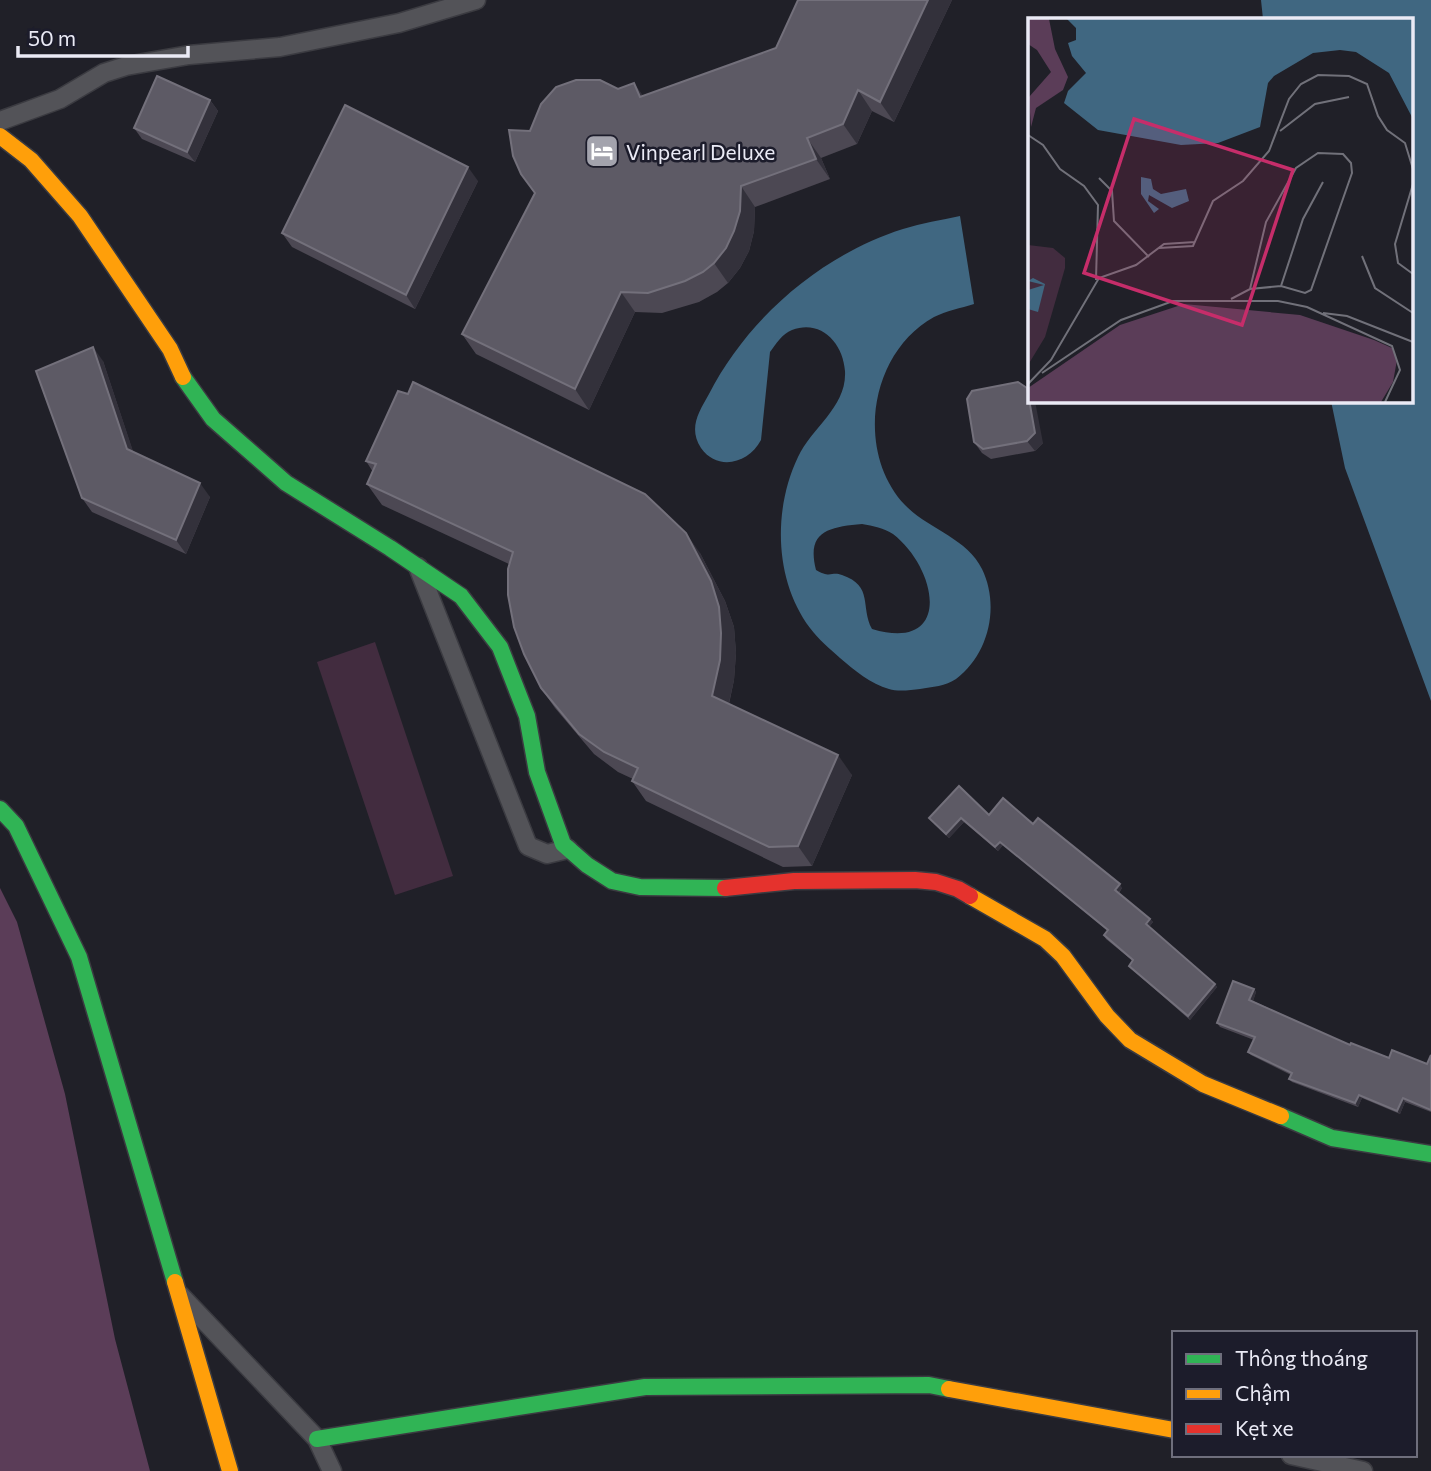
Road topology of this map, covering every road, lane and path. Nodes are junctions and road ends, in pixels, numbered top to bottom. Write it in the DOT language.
graph roads {
  1 [pos="476,0"];
  2 [pos="0,121"];
  3 [pos="0,136"];
  4 [pos="418,567"];
  5 [pos="0,809"];
  6 [pos="568,849"];
  7 [pos="1431,1154"];
  8 [pos="177,1292"];
  9 [pos="1172,1430"];
  10 [pos="317,1439"];
  11 [pos="1300,1457"];
  12 [pos="230,1471"];
  13 [pos="332,1471"];
  14 [pos="1363,1471"];
  1 -- 2 [label="street"];
  3 -- 4 [label="street"];
  4 -- 6 [label="street"];
  4 -- 6 [label="street"];
  5 -- 8 [label="street"];
  6 -- 7 [label="street"];
  8 -- 10 [label="street"];
  8 -- 12 [label="street"];
  9 -- 10 [label="street"];
  10 -- 13 [label="street"];
  11 -- 14 [label="street"];
}
